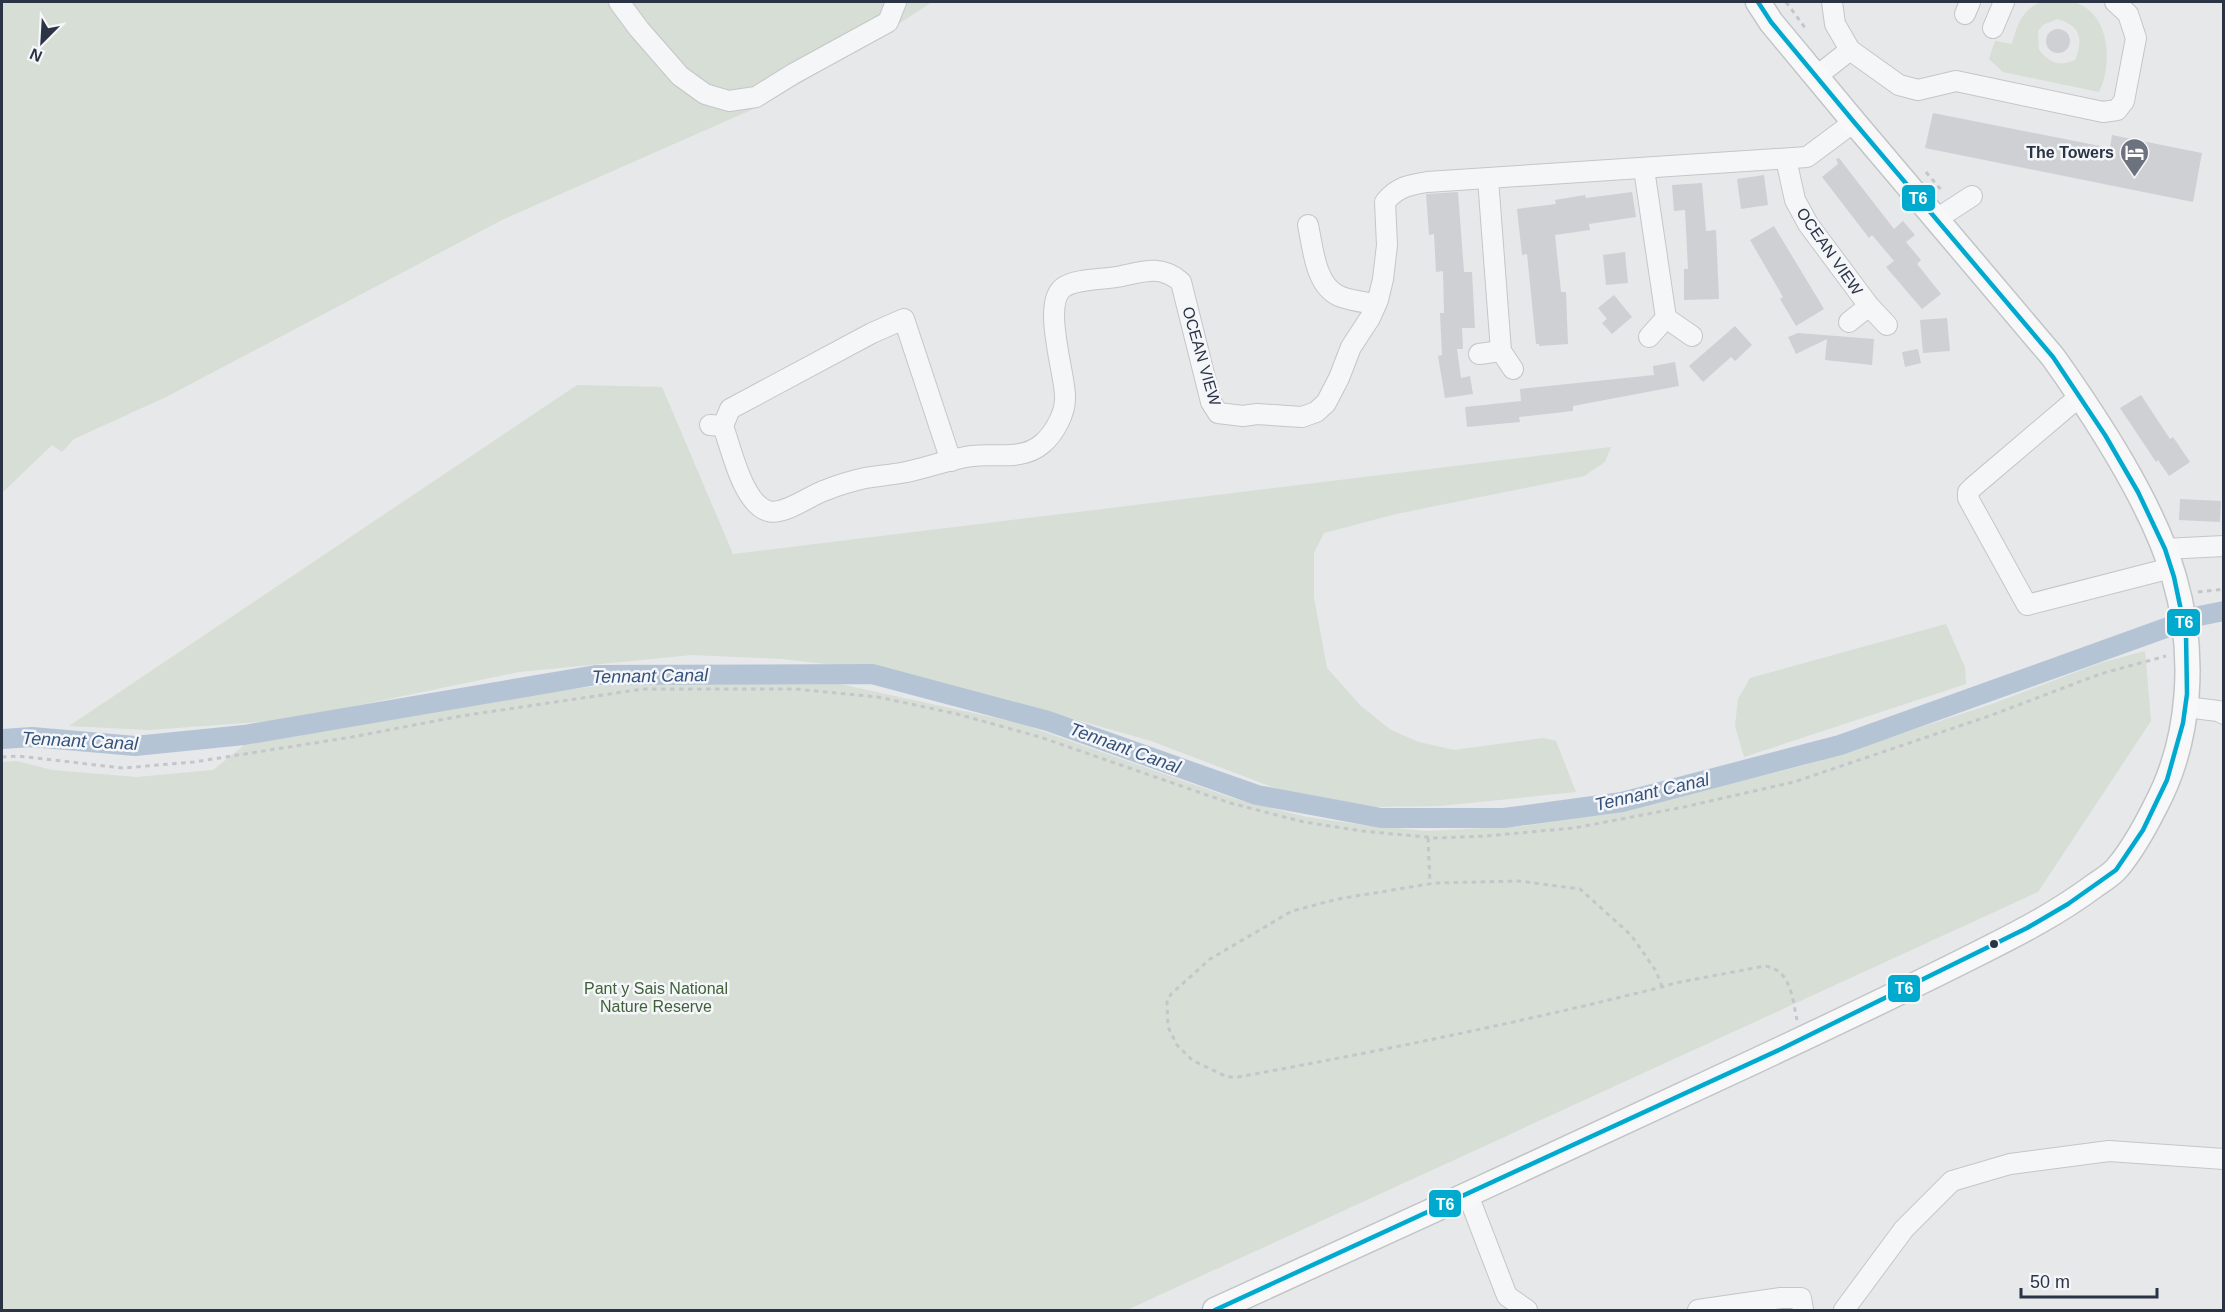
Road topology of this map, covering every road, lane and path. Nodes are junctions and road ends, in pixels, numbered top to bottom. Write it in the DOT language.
graph roads {
  1 [pos="619,2"];
  2 [pos="896,2"];
  3 [pos="1758,2"];
  4 [pos="1786,2"];
  5 [pos="1832,2"];
  6 [pos="2004,2"];
  7 [pos="2115,2"];
  8 [pos="1993,28"];
  9 [pos="1811,34"];
  10 [pos="1850,50"];
  11 [pos="1817,76"];
  12 [pos="1854,123"];
  13 [pos="1786,159"];
  14 [pos="1644,169"];
  15 [pos="1926,171"];
  16 [pos="1488,179"];
  17 [pos="1964,201"];
  18 [pos="1935,220"];
  19 [pos="1308,225"];
  20 [pos="1376,304"];
  21 [pos="1869,306"];
  22 [pos="1666,318"];
  23 [pos="1849,322"];
  24 [pos="1887,325"];
  25 [pos="1692,336"];
  26 [pos="1649,337"];
  27 [pos="1501,351"];
  28 [pos="1479,354"];
  29 [pos="1513,369"];
  30 [pos="2080,396"];
  31 [pos="951,461"];
  32 [pos="2223,546"];
  33 [pos="2168,559"];
  34 [pos="2186,652"];
  35 [pos="2186,706"];
  36 [pos="2223,714"];
  37 [pos="2,757"];
  38 [pos="1428,837"];
  39 [pos="1430,884"];
  40 [pos="1662,987"];
  41 [pos="1802,1039"];
  42 [pos="2223,1159"];
  43 [pos="1468,1195"];
  44 [pos="1763,1306"];
  45 [pos="1215,1311"];
  46 [pos="1527,1311"];
  47 [pos="1698,1311"];
  48 [pos="1803,1311"];
  49 [pos="1844,1311"];
  1 -- 2 [label="street"];
  3 -- 11 [label="main road"];
  4 -- 9 [label="path"];
  5 -- 10 [label="street"];
  6 -- 8 [label="street"];
  7 -- 10 [label="street"];
  10 -- 11 [label="street"];
  11 -- 12 [label="main road"];
  12 -- 13 [label="street, OCEAN VIEW"];
  12 -- 18 [label="main road"];
  13 -- 14 [label="street, OCEAN VIEW"];
  13 -- 21 [label="street, OCEAN VIEW"];
  14 -- 16 [label="street, OCEAN VIEW"];
  14 -- 22 [label="street"];
  15 -- 17 [label="path"];
  16 -- 20 [label="street, OCEAN VIEW"];
  16 -- 27 [label="street"];
  17 -- 18 [label="street"];
  18 -- 30 [label="main road"];
  19 -- 20 [label="street"];
  20 -- 31 [label="street, OCEAN VIEW"];
  21 -- 23 [label="street, OCEAN VIEW"];
  21 -- 24 [label="street, OCEAN VIEW"];
  22 -- 25 [label="street"];
  22 -- 26 [label="street"];
  27 -- 28 [label="street"];
  27 -- 29 [label="street"];
  30 -- 33 [label="main road"];
  30 -- 33 [label="street"];
  31 -- 31 [label="street, OCEAN VIEW"];
  32 -- 33 [label="street"];
  33 -- 34 [label="main road"];
  34 -- 35 [label="main road"];
  34 -- 38 [label="path"];
  35 -- 36 [label="street"];
  35 -- 41 [label="main road"];
  37 -- 38 [label="path"];
  38 -- 39 [label="path"];
  39 -- 40 [label="path"];
  39 -- 40 [label="path"];
  40 -- 41 [label="path"];
  41 -- 43 [label="main road"];
  42 -- 49 [label="street"];
  43 -- 45 [label="main road"];
  43 -- 46 [label="street"];
  44 -- 47 [label="street"];
  44 -- 48 [label="street"];
}
